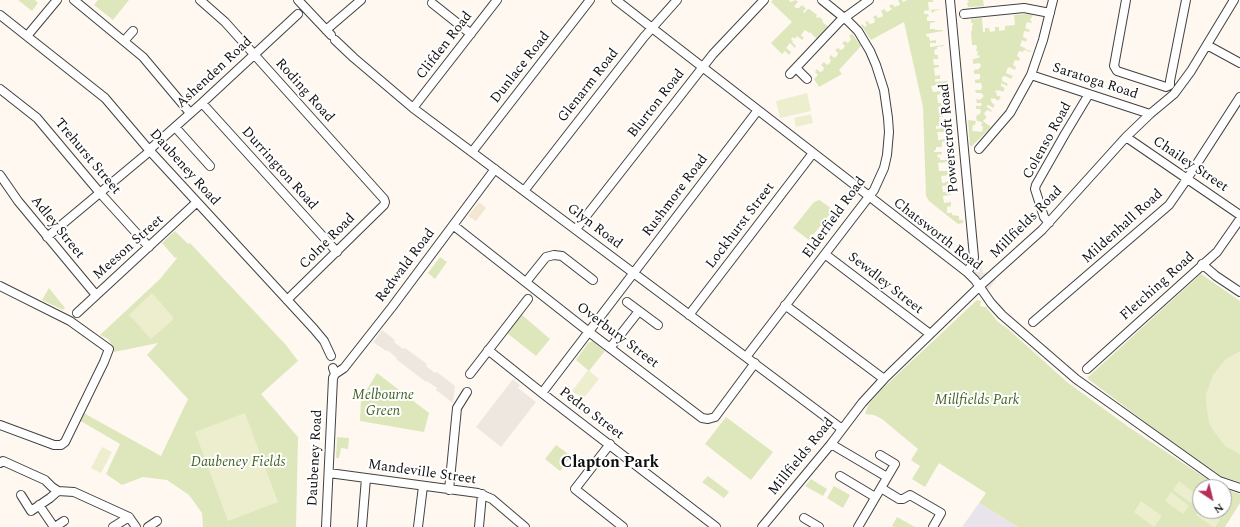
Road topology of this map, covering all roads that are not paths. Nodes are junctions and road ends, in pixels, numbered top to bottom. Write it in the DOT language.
graph roads {
  1 [pos="57,0"];
  2 [pos="74,0"];
  3 [pos="200,0"];
  4 [pos="298,0"];
  5 [pos="361,0"];
  6 [pos="497,0"];
  7 [pos="590,0"];
  8 [pos="616,0"];
  9 [pos="677,0"];
  10 [pos="764,0"];
  11 [pos="822,0"];
  12 [pos="869,0"];
  13 [pos="950,0"];
  14 [pos="1053,0"];
  15 [pos="1126,0"];
  16 [pos="1186,0"];
  17 [pos="1234,0"];
  18 [pos="432,3"];
  19 [pos="1050,13"];
  20 [pos="298,14"];
  21 [pos="964,14"];
  22 [pos="0,15"];
  23 [pos="844,18"];
  24 [pos="652,28"];
  25 [pos="133,31"];
  26 [pos="471,34"];
  27 [pos="331,35"];
  28 [pos="27,36"];
  29 [pos="124,41"];
  30 [pos="1207,45"];
  31 [pos="254,54"];
  32 [pos="1240,64"];
  33 [pos="703,67"];
  34 [pos="1032,75"];
  35 [pos="807,79"];
  36 [pos="0,89"];
  37 [pos="1089,94"];
  38 [pos="1240,96"];
  39 [pos="202,103"];
  40 [pos="413,108"];
  41 [pos="758,110"];
  42 [pos="190,114"];
  43 [pos="1150,114"];
  44 [pos="175,127"];
  45 [pos="1126,137"];
  46 [pos="979,149"];
  47 [pos="150,151"];
  48 [pos="472,152"];
  49 [pos="813,153"];
  50 [pos="210,166"];
  51 [pos="495,169"];
  52 [pos="0,175"];
  53 [pos="1187,179"];
  54 [pos="524,191"];
  55 [pos="100,193"];
  56 [pos="869,197"];
  57 [pos="197,202"];
  58 [pos="385,202"];
  59 [pos="1240,215"];
  60 [pos="1240,219"];
  61 [pos="1049,223"];
  62 [pos="453,225"];
  63 [pos="576,229"];
  64 [pos="47,237"];
  65 [pos="149,247"];
  66 [pos="337,252"];
  67 [pos="826,255"];
  68 [pos="1202,264"];
  69 [pos="967,272"];
  70 [pos="634,273"];
  71 [pos="593,280"];
  72 [pos="526,282"];
  73 [pos="0,286"];
  74 [pos="980,287"];
  75 [pos="1240,292"];
  76 [pos="96,295"];
  77 [pos="528,299"];
  78 [pos="287,300"];
  79 [pos="627,302"];
  80 [pos="785,305"];
  81 [pos="639,311"];
  82 [pos="77,313"];
  83 [pos="689,315"];
  84 [pos="658,325"];
  85 [pos="589,332"];
  86 [pos="1021,333"];
  87 [pos="930,334"];
  88 [pos="610,348"];
  89 [pos="488,350"];
  90 [pos="331,356"];
  91 [pos="746,357"];
  92 [pos="755,364"];
  93 [pos="334,371"];
  94 [pos="470,374"];
  95 [pos="884,379"];
  96 [pos="1076,379"];
  97 [pos="467,392"];
  98 [pos="542,393"];
  99 [pos="0,426"];
  100 [pos="842,429"];
  101 [pos="610,444"];
  102 [pos="831,444"];
  103 [pos="880,455"];
  104 [pos="0,462"];
  105 [pos="329,473"];
  106 [pos="840,476"];
  107 [pos="887,477"];
  108 [pos="366,478"];
  109 [pos="423,486"];
  110 [pos="881,488"];
  111 [pos="1240,488"];
  112 [pos="449,490"];
  113 [pos="58,491"];
  114 [pos="482,494"];
  115 [pos="21,495"];
  116 [pos="875,497"];
  117 [pos="39,505"];
  118 [pos="129,517"];
  119 [pos="804,518"];
  120 [pos="64,521"];
  121 [pos="157,521"];
  122 [pos="54,527"];
  123 [pos="113,527"];
  124 [pos="136,527"];
  125 [pos="148,527"];
  126 [pos="326,527"];
  127 [pos="362,527"];
  128 [pos="418,527"];
  129 [pos="479,527"];
  130 [pos="525,527"];
  131 [pos="623,527"];
  132 [pos="716,527"];
  133 [pos="762,527"];
  134 [pos="819,527"];
  135 [pos="858,527"];
  136 [pos="933,527"];
  1 -- 28 [label="street"];
  2 -- 29 [label="street"];
  3 -- 31 [label="street, Roding Road"];
  4 -- 27 [label="street, Glyn Road"];
  5 -- 27 [label="street"];
  6 -- 26 [label="street, Clifden Road"];
  7 -- 48 [label="street, Dunlace Road"];
  8 -- 24 [label="street, Chatsworth Road"];
  9 -- 24 [label="street, Glenarm Road"];
  10 -- 33 [label="street, Blurton Road"];
  11 -- 23 [label="street, Elderfield Road"];
  12 -- 23 [label="street"];
  13 -- 69 [label="street, Powerscroft Road"];
  14 -- 19 [label="street"];
  15 -- 16 [label="street"];
  17 -- 30 [label="street, Millfields Road"];
  18 -- 26 [label="street"];
  19 -- 21 [label="street"];
  19 -- 34 [label="street"];
  20 -- 31 [label="street, Ashenden Road"];
  22 -- 28 [label="street, Daubeney Road"];
  23 -- 35 [label="street"];
  23 -- 56 [label="street, Elderfield Road"];
  24 -- 33 [label="street, Chatsworth Road"];
  24 -- 54 [label="street, Glenarm Road"];
  25 -- 29 [label="street"];
  26 -- 40 [label="street, Clifden Road"];
  27 -- 40 [label="street, Glyn Road"];
  28 -- 47 [label="street, Daubeney Road"];
  29 -- 42 [label="street"];
  30 -- 32 [label="street"];
  30 -- 43 [label="street, Millfields Road"];
  31 -- 39 [label="street, Ashenden Road"];
  31 -- 58 [label="street, Roding Road"];
  33 -- 41 [label="street, Chatsworth Road"];
  33 -- 63 [label="street, Blurton Road"];
  34 -- 37 [label="street, Saratoga Road"];
  34 -- 46 [label="street"];
  36 -- 55 [label="street, Trehurst Street"];
  37 -- 43 [label="street, Saratoga Road"];
  37 -- 61 [label="street, Colenso Road"];
  38 -- 53 [label="street, Mildenhall Road"];
  39 -- 42 [label="street, Ashenden Road"];
  39 -- 66 [label="street, Durrington Road"];
  40 -- 48 [label="street, Glyn Road"];
  41 -- 49 [label="street, Chatsworth Road"];
  41 -- 70 [label="street, Rushmore Road"];
  42 -- 44 [label="street, Ashenden Road"];
  43 -- 45 [label="street, Millfields Road"];
  44 -- 47 [label="street, Ashenden Road"];
  44 -- 50 [label="street"];
  45 -- 53 [label="street, Chailey Street"];
  45 -- 61 [label="street, Millfields Road"];
  47 -- 55 [label="street, Ashenden Road"];
  47 -- 57 [label="street, Daubeney Road"];
  48 -- 51 [label="street, Glyn Road"];
  49 -- 56 [label="street, Chatsworth Road"];
  49 -- 83 [label="street, Lockhurst Street"];
  51 -- 54 [label="street, Glyn Road"];
  51 -- 62 [label="street, Redwald Road"];
  52 -- 64 [label="street, Adley Street"];
  53 -- 59 [label="street, Chailey Street"];
  53 -- 86 [label="street, Mildenhall Road"];
  54 -- 63 [label="street, Glyn Road"];
  55 -- 64 [label="street, Ashenden Road"];
  55 -- 65 [label="street, Trehurst Street"];
  56 -- 67 [label="street, Elderfield Road"];
  56 -- 69 [label="street, Chatsworth Road"];
  57 -- 65 [label="street, Meeson Street"];
  57 -- 78 [label="street, Daubeney Road"];
  58 -- 66 [label="street, Colne Road"];
  60 -- 68 [label="street, Fletching Road"];
  61 -- 74 [label="street, Millfields Road"];
  62 -- 72 [label="street, Overbury Street"];
  62 -- 93 [label="street, Redwald Road"];
  63 -- 70 [label="street, Glyn Road"];
  64 -- 76 [label="street, Adley Street"];
  65 -- 76 [label="street, Meeson Street"];
  66 -- 78 [label="street, Colne Road"];
  67 -- 80 [label="street, Elderfield Road"];
  67 -- 87 [label="street, Sewdley Street"];
  68 -- 75 [label="street"];
  68 -- 96 [label="street, Fletching Road"];
  69 -- 74 [label="street, Chatsworth Road"];
  70 -- 83 [label="street, Glyn Road"];
  70 -- 85 [label="street, Rushmore Road"];
  71 -- 72 [label="street"];
  72 -- 85 [label="street, Overbury Street"];
  73 -- 99 [label="street"];
  74 -- 86 [label="street, Chatsworth Road"];
  74 -- 87 [label="street, Millfields Road"];
  76 -- 82 [label="street, Meeson Street"];
  77 -- 89 [label="street"];
  78 -- 90 [label="street, Daubeney Road"];
  79 -- 81 [label="street"];
  80 -- 91 [label="street, Elderfield Road"];
  80 -- 95 [label="street"];
  81 -- 84 [label="street"];
  81 -- 88 [label="street"];
  83 -- 91 [label="street, Glyn Road"];
  85 -- 88 [label="street, Overbury Street"];
  85 -- 98 [label="street, Rushmore Road"];
  86 -- 96 [label="street, Chatsworth Road"];
  87 -- 95 [label="street, Millfields Road"];
  88 -- 92 [label="street, Overbury Street"];
  89 -- 94 [label="street"];
  89 -- 98 [label="street, Pedro Street"];
  91 -- 92 [label="street, Glyn Road"];
  92 -- 100 [label="street, Glyn Road"];
  93 -- 105 [label="street, Daubeney Road"];
  95 -- 100 [label="street, Millfields Road"];
  96 -- 111 [label="street, Chatsworth Road"];
  97 -- 112 [label="street"];
  98 -- 101 [label="street, Pedro Street"];
  100 -- 102 [label="street, Millfields Road"];
  101 -- 131 [label="street"];
  101 -- 132 [label="street, Pedro Street"];
  102 -- 107 [label="street"];
  102 -- 133 [label="street, Millfields Road"];
  103 -- 107 [label="street"];
  104 -- 113 [label="street"];
  105 -- 108 [label="street, Mandeville Street"];
  105 -- 126 [label="street, Daubeney Road"];
  106 -- 116 [label="street"];
  107 -- 110 [label="street"];
  108 -- 109 [label="street, Mandeville Street"];
  108 -- 127 [label="street"];
  109 -- 112 [label="street, Mandeville Street"];
  109 -- 128 [label="street"];
  110 -- 116 [label="street"];
  110 -- 136 [label="street"];
  112 -- 114 [label="street, Mandeville Street"];
  113 -- 117 [label="street"];
  113 -- 118 [label="street"];
  114 -- 129 [label="street"];
  114 -- 130 [label="street, Mandeville Street"];
  115 -- 117 [label="street"];
  116 -- 135 [label="street"];
  117 -- 122 [label="street"];
  118 -- 123 [label="street"];
  118 -- 124 [label="street"];
  119 -- 134 [label="street"];
  120 -- 122 [label="street"];
  121 -- 125 [label="street"];
}
